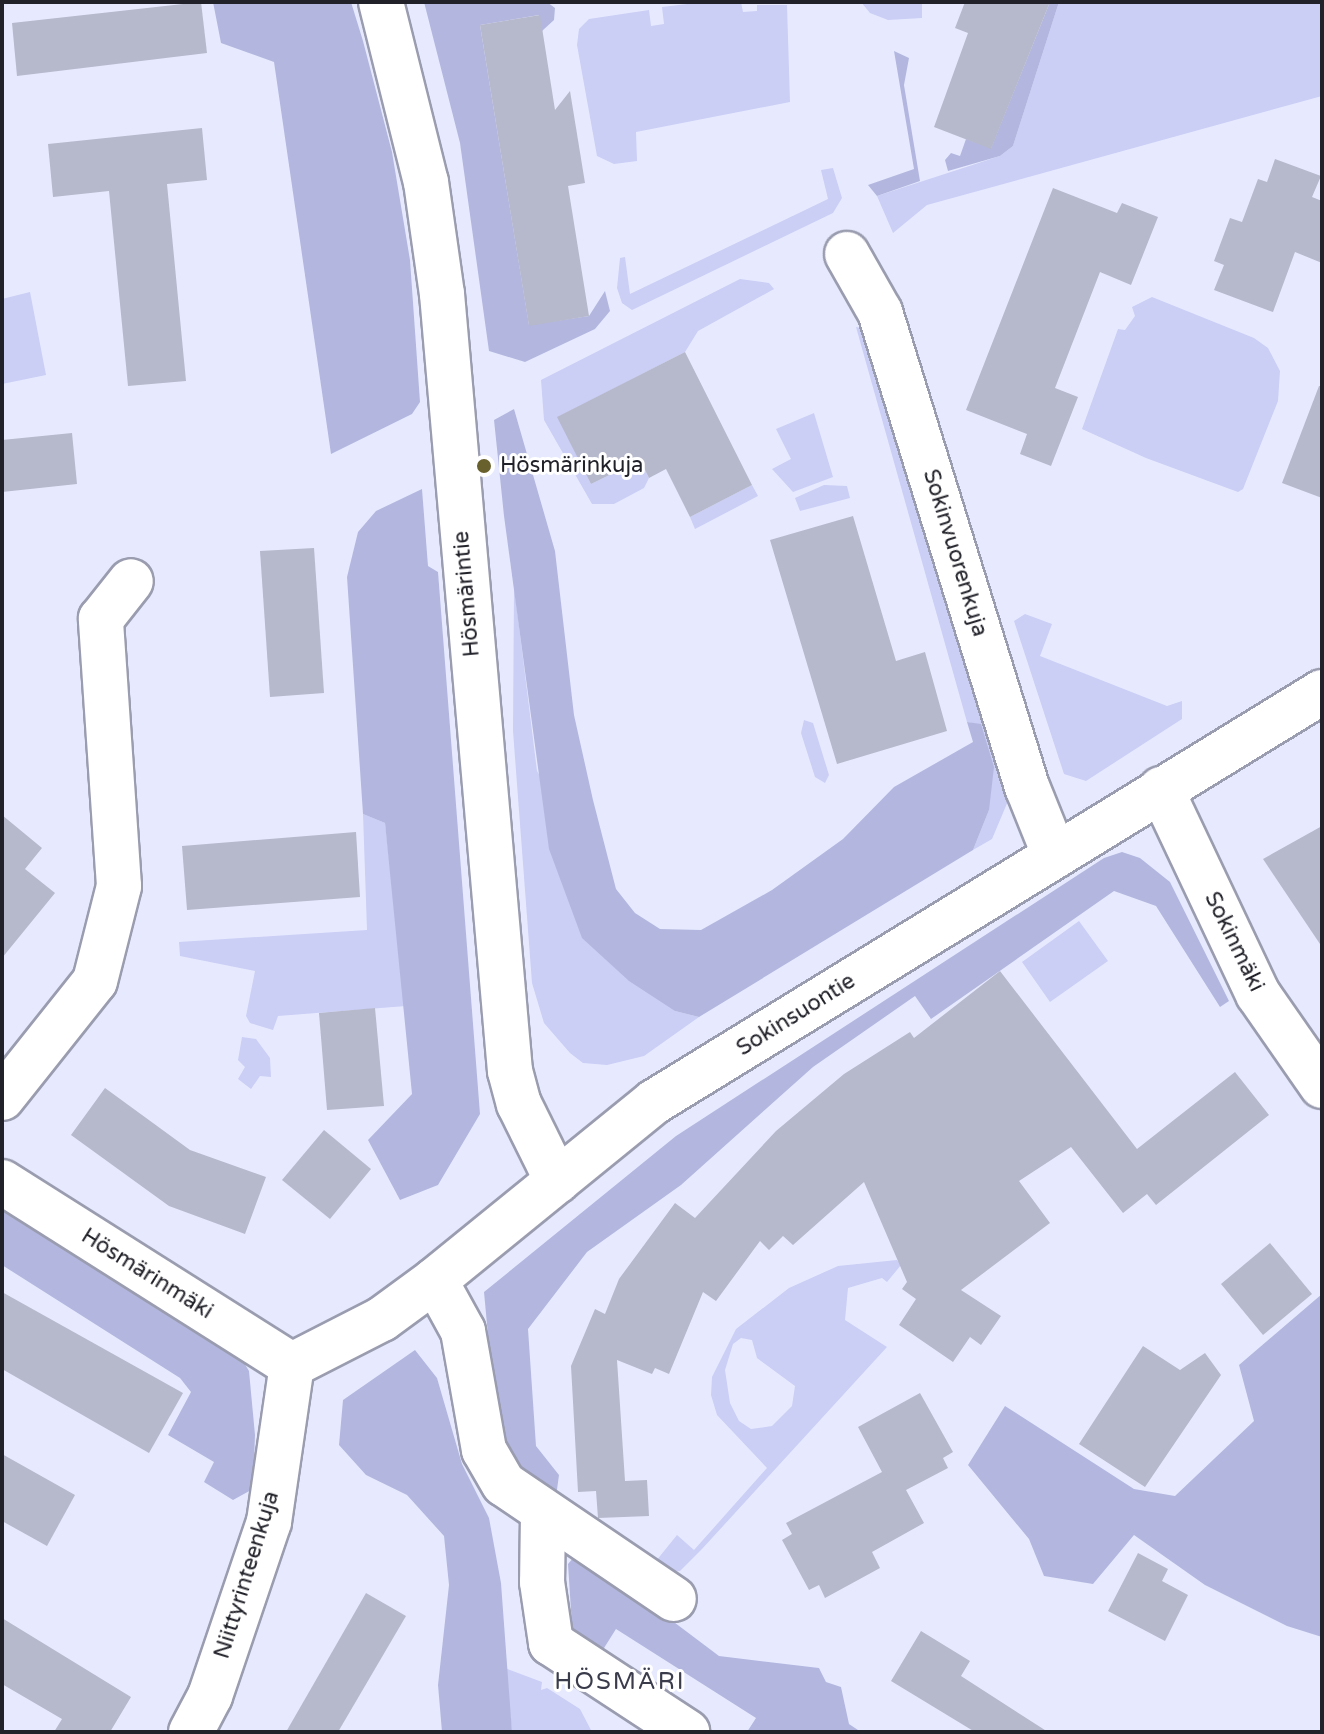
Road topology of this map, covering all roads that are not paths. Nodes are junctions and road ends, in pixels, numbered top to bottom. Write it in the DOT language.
graph roads {
  1 [pos="381,2"];
  2 [pos="847,254"];
  3 [pos="131,581"];
  4 [pos="1322,692"];
  5 [pos="1161,789"];
  6 [pos="1055,856"];
  7 [pos="1322,1086"];
  8 [pos="2,1098"];
  9 [pos="557,1181"];
  10 [pos="2,1182"];
  11 [pos="435,1280"];
  12 [pos="292,1365"];
  13 [pos="543,1514"];
  14 [pos="674,1599"];
  15 [pos="191,1732"];
  16 [pos="687,1732"];
  1 -- 9 [label="street, Hösmärintie"];
  2 -- 6 [label="street, Sokinvuorenkuja"];
  3 -- 8 [label="street"];
  4 -- 5 [label="street, Sokinsuontie"];
  5 -- 6 [label="street, Sokinsuontie"];
  5 -- 7 [label="street, Sokinmäki"];
  6 -- 9 [label="street, Sokinsuontie"];
  9 -- 11 [label="street, Sokinsuontie"];
  10 -- 12 [label="street, Hösmärinmäki"];
  11 -- 12 [label="street, Sokinsuontie"];
  11 -- 13 [label="street"];
  12 -- 15 [label="street, Niittyrinteenkuja"];
  13 -- 14 [label="street"];
  13 -- 16 [label="street"];
}
